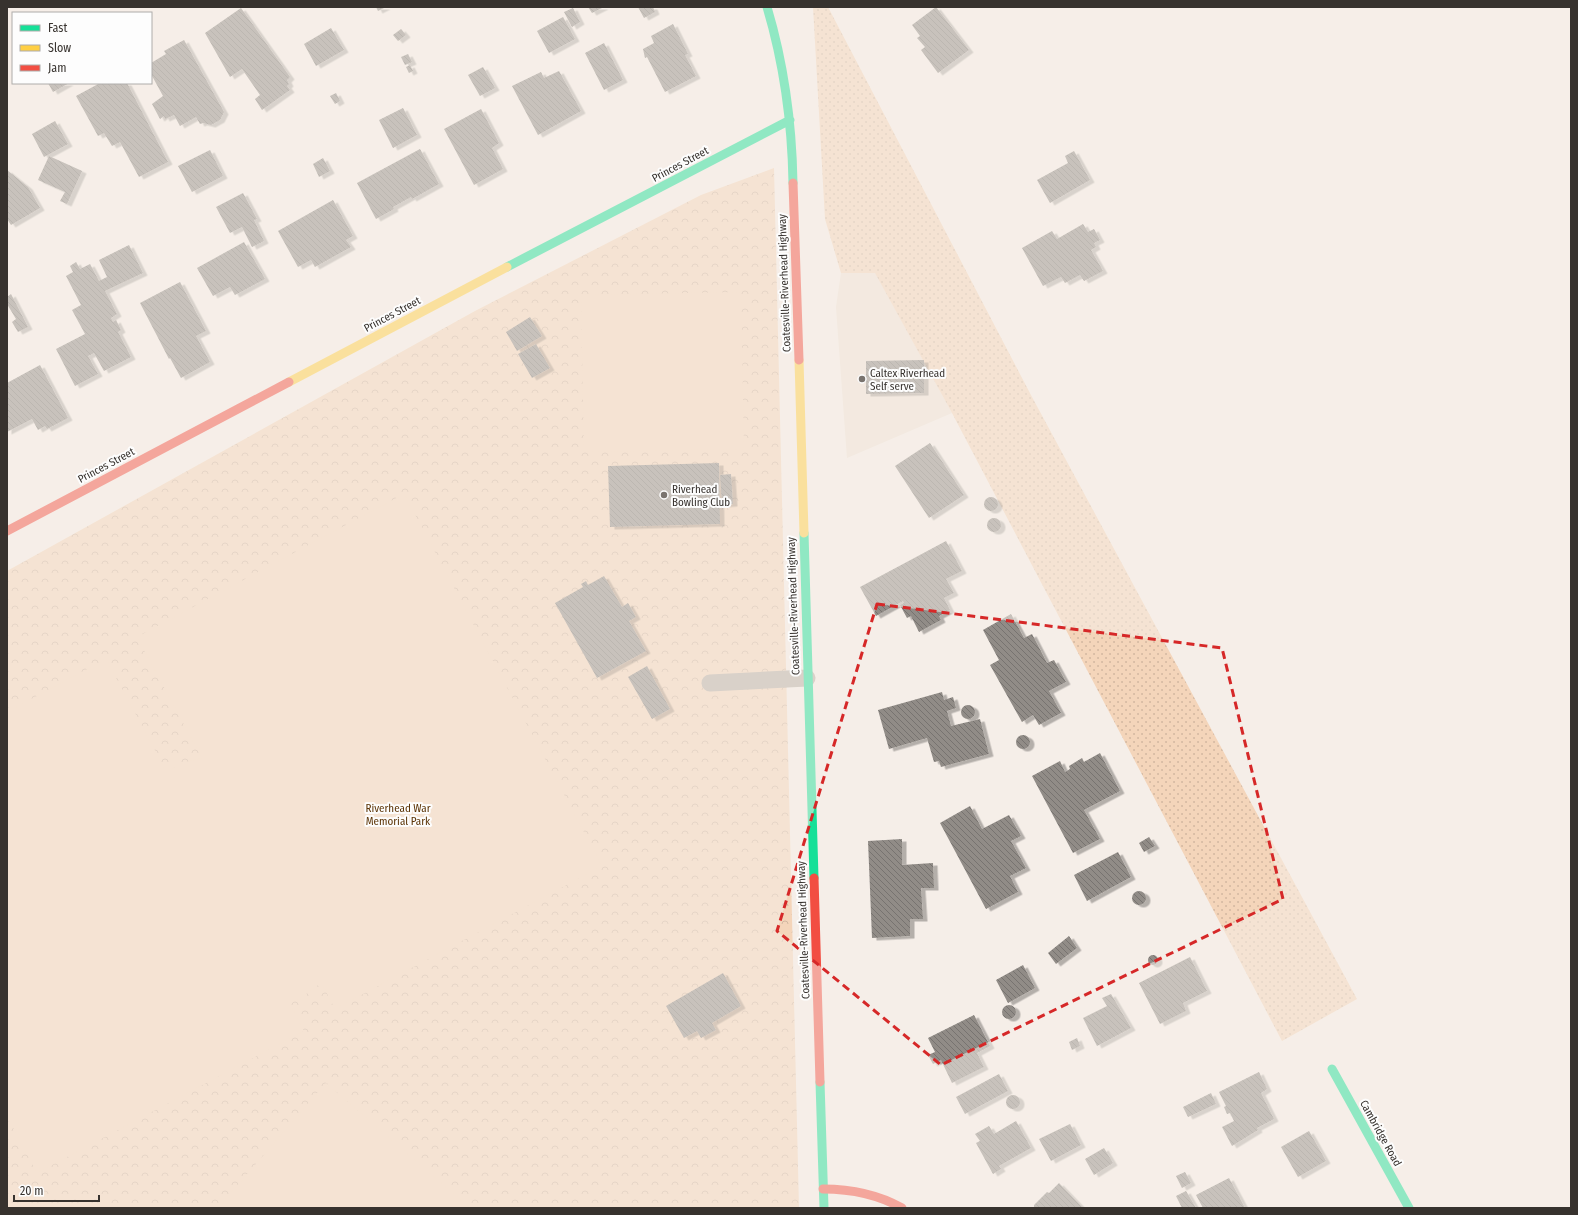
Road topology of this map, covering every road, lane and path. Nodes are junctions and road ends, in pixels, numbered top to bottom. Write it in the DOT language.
graph roads {
  1 [pos="767,7"];
  2 [pos="790,120"];
  3 [pos="7,531"];
  4 [pos="807,678"];
  5 [pos="710,683"];
  6 [pos="1332,1069"];
  7 [pos="823,1189"];
  8 [pos="824,1208"];
  9 [pos="902,1208"];
  10 [pos="1409,1208"];
  1 -- 2 [label="main road, Coatesville-Riverhead Highway"];
  2 -- 3 [label="main road, Princes Street"];
  2 -- 4 [label="main road, Coatesville-Riverhead Highway"];
  4 -- 5 [label="lane"];
  4 -- 7 [label="main road, Coatesville-Riverhead Highway"];
  6 -- 10 [label="main road, Cambridge Road"];
  7 -- 8 [label="main road, Coatesville-Riverhead Highway"];
  7 -- 9 [label="main road"];
}
